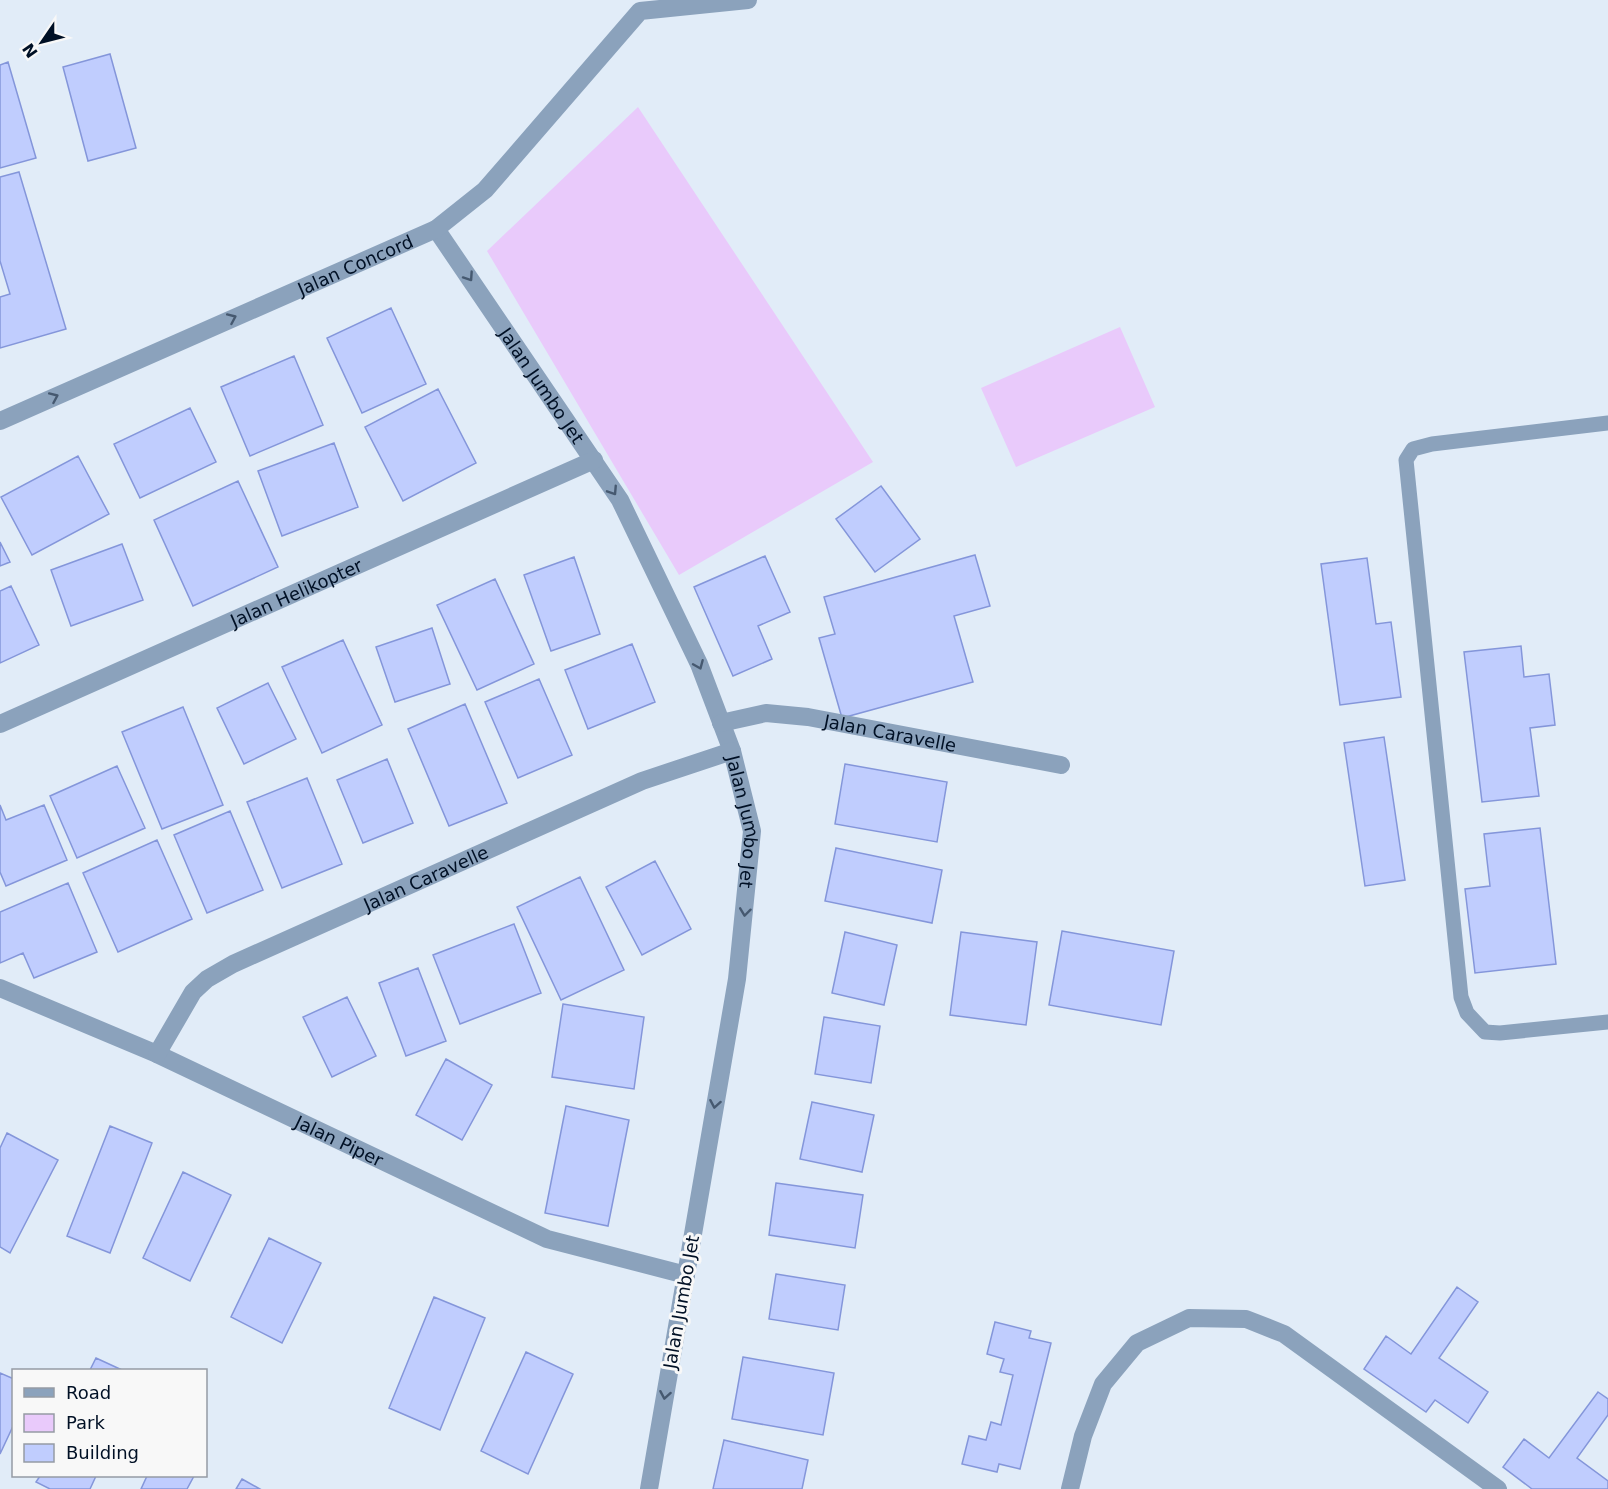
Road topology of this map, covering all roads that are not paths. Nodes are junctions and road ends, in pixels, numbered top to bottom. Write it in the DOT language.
graph roads {
  1 [pos="748,0"];
  2 [pos="642,5"];
  3 [pos="436,229"];
  4 [pos="0,421"];
  5 [pos="1608,423"];
  6 [pos="594,460"];
  7 [pos="721,723"];
  8 [pos="0,724"];
  9 [pos="732,751"];
  10 [pos="1060,765"];
  11 [pos="0,988"];
  12 [pos="1608,1022"];
  13 [pos="157,1054"];
  14 [pos="686,1275"];
  15 [pos="649,1489"];
  16 [pos="1070,1489"];
  17 [pos="1498,1489"];
  1 -- 2 [label="street"];
  2 -- 3 [label="street, Jalan Concord"];
  4 -- 3 [label="street, Jalan Concord, one-way"];
  3 -- 6 [label="street, Jalan Jumbo Jet, one-way"];
  5 -- 12 [label="lane"];
  6 -- 7 [label="street, Jalan Jumbo Jet, one-way"];
  6 -- 8 [label="street, Jalan Helikopter"];
  7 -- 9 [label="street, Jalan Jumbo Jet"];
  7 -- 10 [label="street, Jalan Caravelle"];
  9 -- 13 [label="street, Jalan Caravelle"];
  9 -- 14 [label="street, Jalan Jumbo Jet, one-way"];
  11 -- 13 [label="street, Jalan Piper"];
  13 -- 14 [label="street, Jalan Piper"];
  14 -- 15 [label="street, Jalan Jumbo Jet, one-way"];
  16 -- 17 [label="street"];
}
